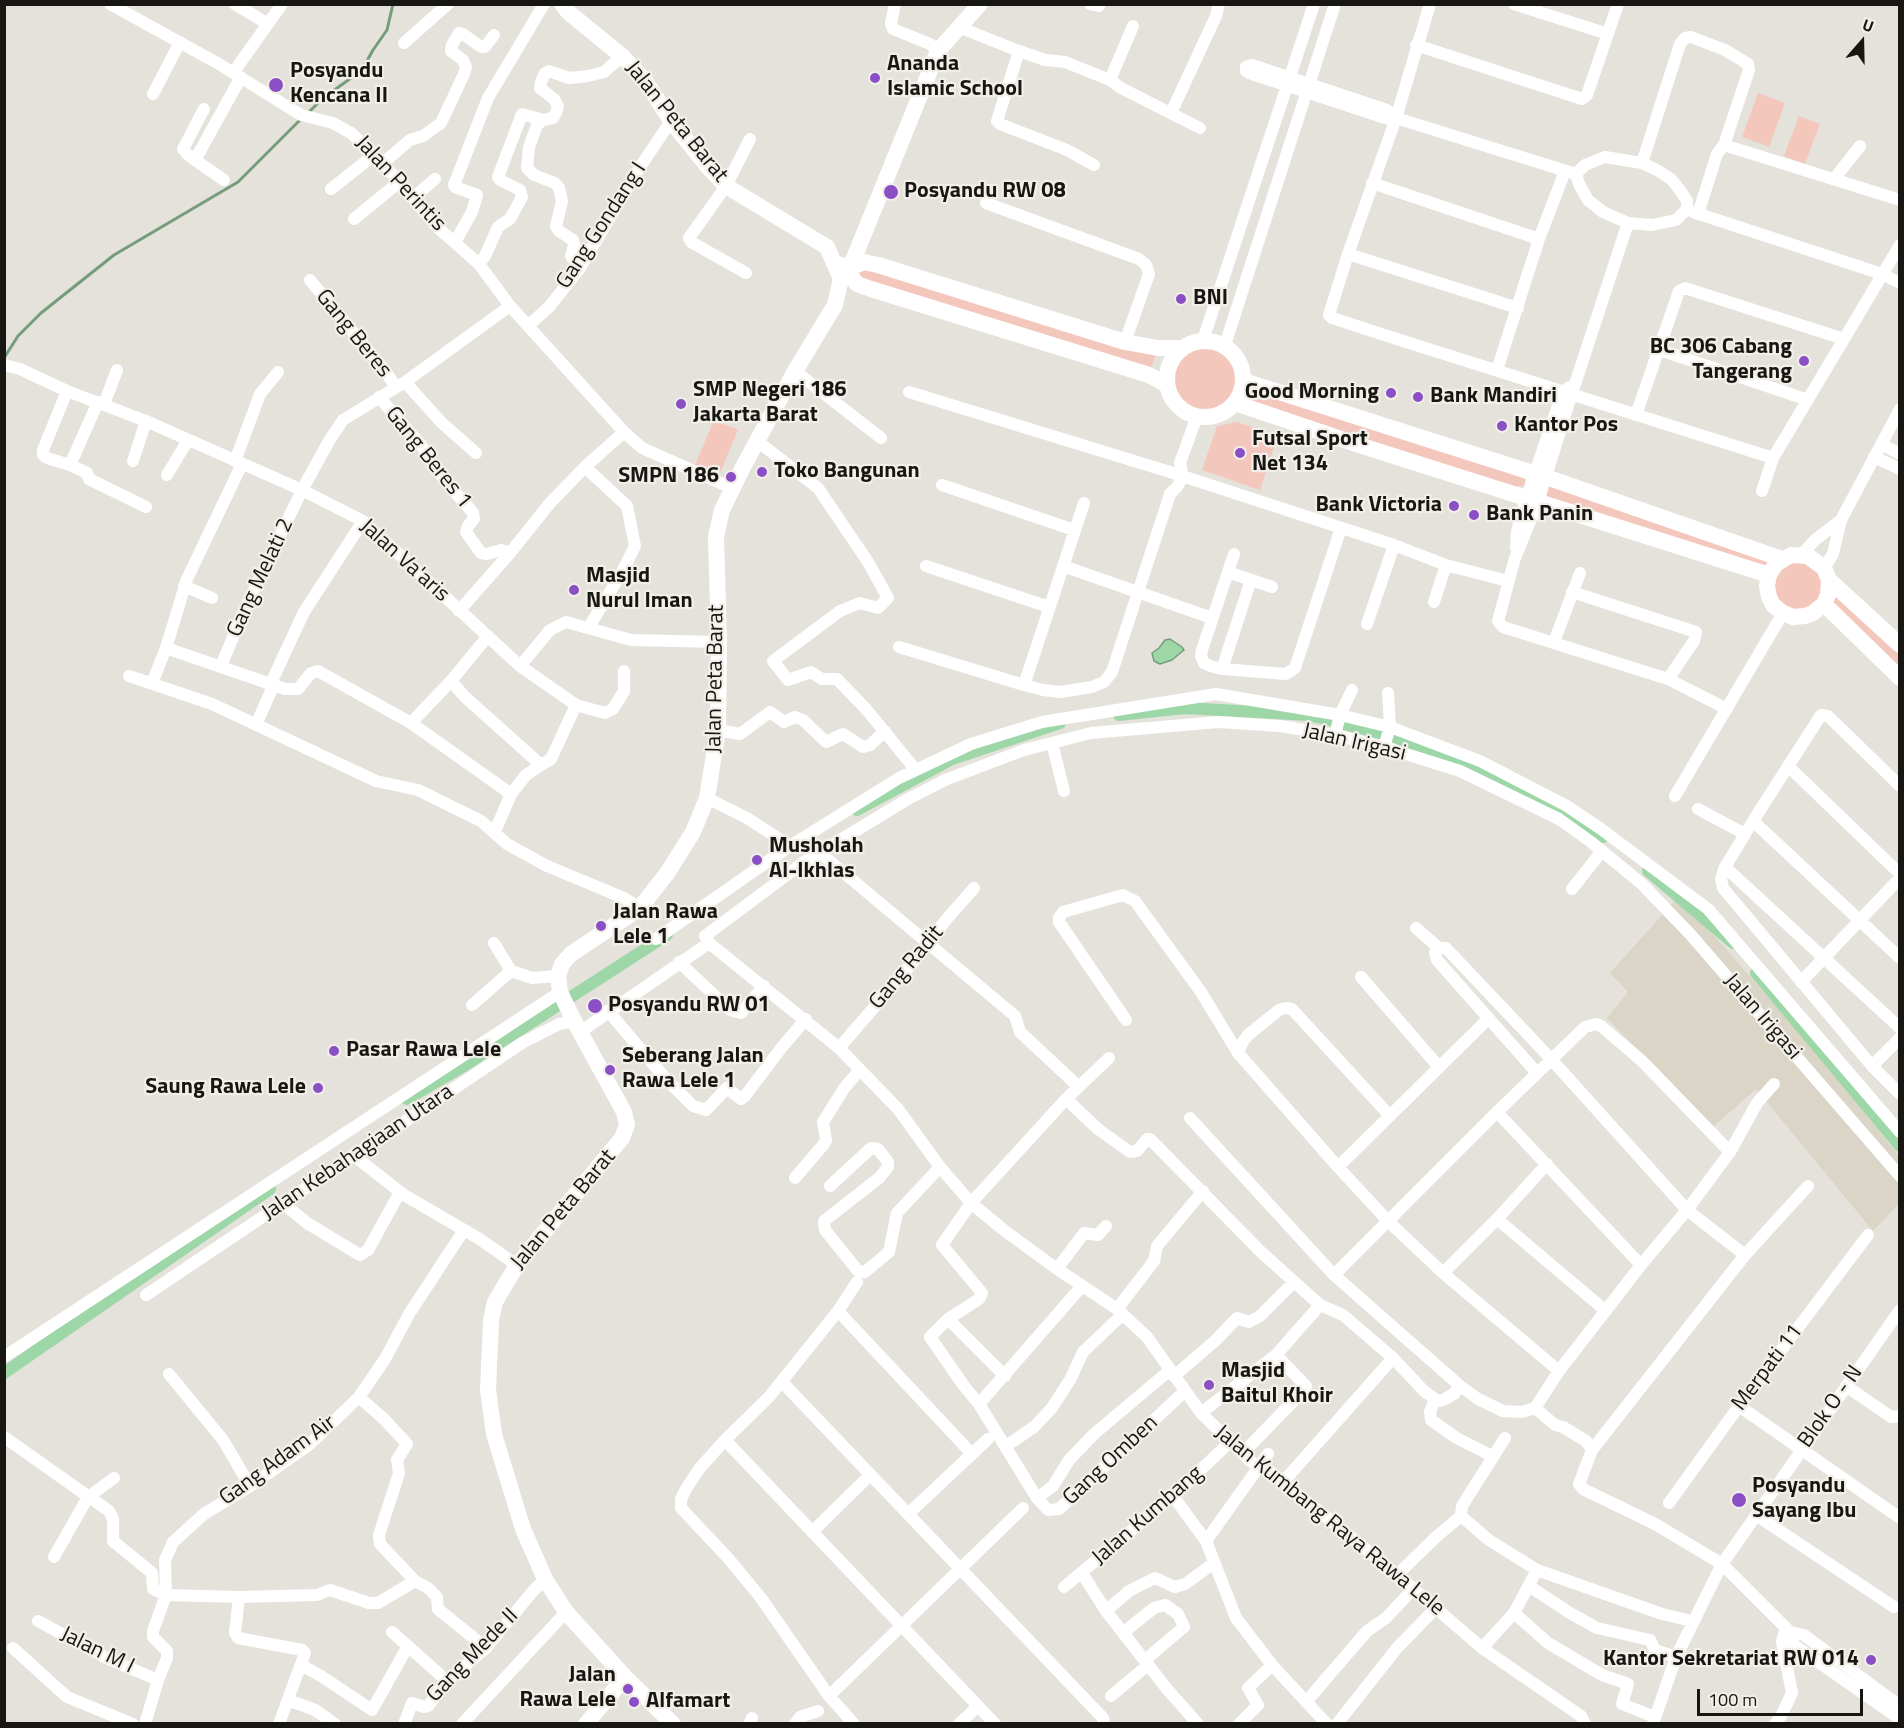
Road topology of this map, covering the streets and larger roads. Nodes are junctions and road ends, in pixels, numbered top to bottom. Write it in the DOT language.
graph roads {
  1 [pos="110,4"];
  2 [pos="236,4"];
  3 [pos="282,4"];
  4 [pos="448,4"];
  5 [pos="544,4"];
  6 [pos="562,4"];
  7 [pos="895,4"];
  8 [pos="980,4"];
  9 [pos="1219,4"];
  10 [pos="1314,4"];
  11 [pos="1335,4"];
  12 [pos="1430,4"];
  13 [pos="1514,4"];
  14 [pos="1618,4"];
  15 [pos="268,24"];
  16 [pos="1133,26"];
  17 [pos="961,28"];
  18 [pos="1608,34"];
  19 [pos="494,35"];
  20 [pos="180,42"];
  21 [pos="404,43"];
  22 [pos="1416,45"];
  23 [pos="938,51"];
  24 [pos="1018,51"];
  25 [pos="622,56"];
  26 [pos="237,75"];
  27 [pos="1110,80"];
  28 [pos="1289,82"];
  29 [pos="1309,89"];
  30 [pos="153,94"];
  31 [pos="204,109"];
  32 [pos="1171,112"];
  33 [pos="1396,118"];
  34 [pos="543,120"];
  35 [pos="671,121"];
  36 [pos="1200,128"];
  37 [pos="750,139"];
  38 [pos="1724,145"];
  39 [pos="1860,146"];
  40 [pos="379,159"];
  41 [pos="195,160"];
  42 [pos="1642,163"];
  43 [pos="1094,165"];
  44 [pos="1571,173"];
  45 [pos="435,179"];
  46 [pos="1834,179"];
  47 [pos="224,180"];
  48 [pos="398,183"];
  49 [pos="1372,183"];
  50 [pos="726,186"];
  51 [pos="331,189"];
  52 [pos="413,198"];
  53 [pos="1899,200"];
  54 [pos="986,203"];
  55 [pos="1692,211"];
  56 [pos="354,219"];
  57 [pos="1629,223"];
  58 [pos="1539,239"];
  59 [pos="455,242"];
  60 [pos="1899,245"];
  61 [pos="1348,254"];
  62 [pos="479,264"];
  63 [pos="842,266"];
  64 [pos="580,268"];
  65 [pos="746,273"];
  66 [pos="1882,274"];
  67 [pos="310,280"];
  68 [pos="936,283"];
  69 [pos="1899,283"];
  70 [pos="510,306"];
  71 [pos="929,307"];
  72 [pos="1518,308"];
  73 [pos="528,326"];
  74 [pos="1844,339"];
  75 [pos="1203,340"];
  76 [pos="1125,342"];
  77 [pos="1225,345"];
  78 [pos="1182,348"];
  79 [pos="1660,350"];
  80 [pos="4,365"];
  81 [pos="117,370"];
  82 [pos="1497,370"];
  83 [pos="795,371"];
  84 [pos="278,372"];
  85 [pos="1244,381"];
  86 [pos="400,385"];
  87 [pos="1167,385"];
  88 [pos="1570,389"];
  89 [pos="67,391"];
  90 [pos="909,392"];
  91 [pos="379,397"];
  92 [pos="1808,400"];
  93 [pos="101,403"];
  94 [pos="1235,403"];
  95 [pos="1899,409"];
  96 [pos="1636,415"];
  97 [pos="1197,416"];
  98 [pos="146,421"];
  99 [pos="624,432"];
  100 [pos="881,438"];
  101 [pos="188,440"];
  102 [pos="757,441"];
  103 [pos="1881,444"];
  104 [pos="476,453"];
  105 [pos="1899,454"];
  106 [pos="1874,457"];
  107 [pos="1773,458"];
  108 [pos="133,461"];
  109 [pos="239,463"];
  110 [pos="1180,463"];
  111 [pos="70,465"];
  112 [pos="585,467"];
  113 [pos="1899,469"];
  114 [pos="1170,472"];
  115 [pos="167,475"];
  116 [pos="1540,475"];
  117 [pos="1183,476"];
  118 [pos="942,485"];
  119 [pos="732,488"];
  120 [pos="302,490"];
  121 [pos="1762,491"];
  122 [pos="1170,494"];
  123 [pos="1532,500"];
  124 [pos="1084,503"];
  125 [pos="146,507"];
  126 [pos="1841,519"];
  127 [pos="363,521"];
  128 [pos="1341,528"];
  129 [pos="1074,530"];
  130 [pos="1394,545"];
  131 [pos="510,553"];
  132 [pos="1234,555"];
  133 [pos="1801,555"];
  134 [pos="1782,559"];
  135 [pos="1446,565"];
  136 [pos="926,566"];
  137 [pos="1063,566"];
  138 [pos="1228,572"];
  139 [pos="1580,573"];
  140 [pos="1826,574"];
  141 [pos="1769,575"];
  142 [pos="1251,580"];
  143 [pos="1508,581"];
  144 [pos="184,586"];
  145 [pos="1272,587"];
  146 [pos="1138,592"];
  147 [pos="1572,592"];
  148 [pos="212,598"];
  149 [pos="1434,602"];
  150 [pos="1824,604"];
  151 [pos="1049,607"];
  152 [pos="459,611"];
  153 [pos="1783,613"];
  154 [pos="1212,618"];
  155 [pos="1367,624"];
  156 [pos="588,627"];
  157 [pos="488,636"];
  158 [pos="719,642"];
  159 [pos="1554,642"];
  160 [pos="1899,645"];
  161 [pos="899,647"];
  162 [pos="165,648"];
  163 [pos="221,666"];
  164 [pos="520,666"];
  165 [pos="1222,669"];
  166 [pos="624,671"];
  167 [pos="129,676"];
  168 [pos="1899,678"];
  169 [pos="1668,679"];
  170 [pos="451,681"];
  171 [pos="152,683"];
  172 [pos="272,683"];
  173 [pos="1024,685"];
  174 [pos="1352,690"];
  175 [pos="1388,693"];
  176 [pos="576,705"];
  177 [pos="1727,708"];
  178 [pos="411,723"];
  179 [pos="256,725"];
  180 [pos="1337,725"];
  181 [pos="718,730"];
  182 [pos="885,731"];
  183 [pos="1387,737"];
  184 [pos="1052,743"];
  185 [pos="541,765"];
  186 [pos="1788,766"];
  187 [pos="1477,769"];
  188 [pos="913,771"];
  189 [pos="1899,786"];
  190 [pos="1064,791"];
  191 [pos="511,794"];
  192 [pos="1676,796"];
  193 [pos="707,798"];
  194 [pos="1545,803"];
  195 [pos="1698,809"];
  196 [pos="1753,821"];
  197 [pos="495,831"];
  198 [pos="1745,834"];
  199 [pos="1596,836"];
  200 [pos="790,846"];
  201 [pos="1602,851"];
  202 [pos="819,852"];
  203 [pos="1725,867"];
  204 [pos="1899,876"];
  205 [pos="1575,883"];
  206 [pos="1658,884"];
  207 [pos="974,888"];
  208 [pos="640,908"];
  209 [pos="1860,921"];
  210 [pos="1416,928"];
  211 [pos="656,939"];
  212 [pos="494,943"];
  213 [pos="709,943"];
  214 [pos="928,945"];
  215 [pos="1439,948"];
  216 [pos="1899,958"];
  217 [pos="1824,959"];
  218 [pos="679,962"];
  219 [pos="511,971"];
  220 [pos="1361,977"];
  221 [pos="1801,982"];
  222 [pos="764,986"];
  223 [pos="560,987"];
  224 [pos="472,1005"];
  225 [pos="608,1011"];
  226 [pos="806,1019"];
  227 [pos="1488,1019"];
  228 [pos="1126,1020"];
  229 [pos="576,1024"];
  230 [pos="1899,1028"];
  231 [pos="1899,1038"];
  232 [pos="839,1048"];
  233 [pos="1238,1053"];
  234 [pos="1109,1058"];
  235 [pos="1551,1059"];
  236 [pos="1872,1066"];
  237 [pos="1440,1067"];
  238 [pos="860,1070"];
  239 [pos="1537,1072"];
  240 [pos="438,1075"];
  241 [pos="1774,1084"];
  242 [pos="1079,1087"];
  243 [pos="446,1091"];
  244 [pos="1899,1094"];
  245 [pos="1066,1099"];
  246 [pos="1497,1112"];
  247 [pos="1390,1116"];
  248 [pos="1190,1118"];
  249 [pos="1899,1132"];
  250 [pos="1730,1152"];
  251 [pos="353,1155"];
  252 [pos="1547,1164"];
  253 [pos="940,1167"];
  254 [pos="1338,1167"];
  255 [pos="1899,1176"];
  256 [pos="795,1178"];
  257 [pos="830,1186"];
  258 [pos="1808,1186"];
  259 [pos="1203,1191"];
  260 [pos="400,1192"];
  261 [pos="971,1203"];
  262 [pos="284,1204"];
  263 [pos="1687,1210"];
  264 [pos="1497,1219"];
  265 [pos="1388,1221"];
  266 [pos="1106,1226"];
  267 [pos="464,1230"];
  268 [pos="1868,1235"];
  269 [pos="1745,1255"];
  270 [pos="517,1265"];
  271 [pos="1641,1265"];
  272 [pos="1057,1269"];
  273 [pos="1443,1273"];
  274 [pos="1334,1275"];
  275 [pos="857,1282"];
  276 [pos="1294,1282"];
  277 [pos="1082,1286"];
  278 [pos="146,1295"];
  279 [pos="1320,1305"];
  280 [pos="1899,1310"];
  281 [pos="838,1311"];
  282 [pos="1606,1311"];
  283 [pos="1120,1312"];
  284 [pos="948,1319"];
  285 [pos="1276,1355"];
  286 [pos="4,1358"];
  287 [pos="1393,1358"];
  288 [pos="1559,1371"];
  289 [pos="1172,1373"];
  290 [pos="169,1374"];
  291 [pos="1005,1376"];
  292 [pos="782,1382"];
  293 [pos="1459,1385"];
  294 [pos="1846,1386"];
  295 [pos="1185,1391"];
  296 [pos="359,1397"];
  297 [pos="1435,1399"];
  298 [pos="979,1404"];
  299 [pos="1739,1406"];
  300 [pos="1538,1410"];
  301 [pos="1201,1413"];
  302 [pos="1899,1416"];
  303 [pos="4,1437"];
  304 [pos="1505,1438"];
  305 [pos="988,1439"];
  306 [pos="725,1440"];
  307 [pos="1230,1442"];
  308 [pos="1006,1446"];
  309 [pos="1592,1450"];
  310 [pos="1801,1450"];
  311 [pos="972,1454"];
  312 [pos="1242,1454"];
  313 [pos="1268,1454"];
  314 [pos="1492,1456"];
  315 [pos="1258,1466"];
  316 [pos="870,1475"];
  317 [pos="114,1478"];
  318 [pos="1282,1482"];
  319 [pos="250,1486"];
  320 [pos="1173,1496"];
  321 [pos="88,1497"];
  322 [pos="1037,1498"];
  323 [pos="1669,1503"];
  324 [pos="1023,1508"];
  325 [pos="908,1514"];
  326 [pos="1756,1515"];
  327 [pos="1461,1516"];
  328 [pos="1899,1518"];
  329 [pos="812,1532"];
  330 [pos="1206,1541"];
  331 [pos="54,1557"];
  332 [pos="1214,1563"];
  333 [pos="1722,1564"];
  334 [pos="959,1569"];
  335 [pos="1537,1570"];
  336 [pos="1082,1573"];
  337 [pos="1397,1575"];
  338 [pos="546,1579"];
  339 [pos="415,1581"];
  340 [pos="1529,1586"];
  341 [pos="1064,1587"];
  342 [pos="1413,1589"];
  343 [pos="166,1595"];
  344 [pos="239,1598"];
  345 [pos="1894,1607"];
  346 [pos="1436,1608"];
  347 [pos="1106,1611"];
  348 [pos="566,1612"];
  349 [pos="1514,1613"];
  350 [pos="38,1621"];
  351 [pos="1692,1621"];
  352 [pos="902,1627"];
  353 [pos="1788,1630"];
  354 [pos="392,1632"];
  355 [pos="1124,1632"];
  356 [pos="408,1646"];
  357 [pos="13,1648"];
  358 [pos="486,1648"];
  359 [pos="1482,1648"];
  360 [pos="1676,1657"];
  361 [pos="1147,1663"];
  362 [pos="301,1665"];
  363 [pos="1272,1665"];
  364 [pos="625,1677"];
  365 [pos="158,1680"];
  366 [pos="447,1681"];
  367 [pos="829,1696"];
  368 [pos="1111,1696"];
  369 [pos="288,1700"];
  370 [pos="1306,1702"];
  371 [pos="978,1706"];
  372 [pos="1899,1706"];
  373 [pos="818,1711"];
  374 [pos="1899,1719"];
  375 [pos="1654,1720"];
  376 [pos="133,1724"];
  377 [pos="146,1724"];
  378 [pos="279,1724"];
  379 [pos="335,1724"];
  380 [pos="404,1724"];
  381 [pos="462,1724"];
  382 [pos="586,1724"];
  383 [pos="673,1724"];
  384 [pos="795,1724"];
  385 [pos="854,1724"];
  386 [pos="958,1724"];
  387 [pos="995,1724"];
  388 [pos="1104,1724"];
  389 [pos="1198,1724"];
  390 [pos="1239,1724"];
  391 [pos="1327,1724"];
  392 [pos="1337,1724"];
  393 [pos="1585,1724"];
  394 [pos="1775,1724"];
  1 -- 20 [label="street, Jalan Perintis"];
  2 -- 15 [label="street"];
  3 -- 15 [label="street"];
  4 -- 21 [label="street"];
  5 -- 59 [label="street"];
  6 -- 25 [label="street, Jalan Peta Barat"];
  7 -- 23 [label="street"];
  8 -- 17 [label="street"];
  9 -- 32 [label="street"];
  10 -- 28 [label="street"];
  11 -- 29 [label="street"];
  12 -- 22 [label="street"];
  13 -- 18 [label="street"];
  14 -- 18 [label="street"];
  15 -- 26 [label="street"];
  16 -- 27 [label="street"];
  17 -- 23 [label="street"];
  17 -- 24 [label="street"];
  18 -- 22 [label="street"];
  19 -- 40 [label="street"];
  20 -- 26 [label="street, Jalan Perintis"];
  20 -- 30 [label="street"];
  22 -- 33 [label="street"];
  23 -- 63 [label="street"];
  24 -- 27 [label="street"];
  24 -- 43 [label="street"];
  25 -- 34 [label="street"];
  25 -- 35 [label="street, Jalan Peta Barat"];
  26 -- 40 [label="street, Jalan Perintis"];
  26 -- 41 [label="street"];
  27 -- 32 [label="street"];
  28 -- 29 [label="street"];
  28 -- 75 [label="street"];
  29 -- 33 [label="street"];
  29 -- 77 [label="street"];
  31 -- 41 [label="street"];
  32 -- 36 [label="street"];
  33 -- 44 [label="street"];
  33 -- 49 [label="street"];
  34 -- 62 [label="street"];
  34 -- 64 [label="street"];
  35 -- 50 [label="street, Jalan Peta Barat"];
  35 -- 64 [label="street, Gang Gondang I"];
  37 -- 50 [label="street"];
  38 -- 42 [label="street"];
  38 -- 46 [label="street"];
  38 -- 55 [label="street"];
  39 -- 46 [label="street"];
  40 -- 48 [label="street, Jalan Perintis"];
  40 -- 51 [label="street"];
  41 -- 47 [label="street"];
  42 -- 44 [label="street"];
  42 -- 55 [label="street"];
  44 -- 57 [label="street"];
  44 -- 58 [label="street"];
  45 -- 52 [label="street"];
  46 -- 53 [label="street"];
  48 -- 52 [label="street, Jalan Perintis"];
  48 -- 56 [label="street"];
  49 -- 58 [label="street"];
  49 -- 61 [label="street"];
  50 -- 63 [label="street, Jalan Peta Barat"];
  50 -- 65 [label="street"];
  52 -- 59 [label="street, Jalan Perintis"];
  54 -- 76 [label="street"];
  55 -- 57 [label="street"];
  55 -- 66 [label="street"];
  57 -- 88 [label="street"];
  58 -- 72 [label="street"];
  59 -- 62 [label="street, Jalan Perintis"];
  60 -- 66 [label="street"];
  61 -- 72 [label="street"];
  61 -- 82 [label="street"];
  62 -- 70 [label="street, Jalan Perintis"];
  63 -- 68 [label="street"];
  63 -- 71 [label="street"];
  63 -- 83 [label="street, Jalan Peta Barat"];
  64 -- 73 [label="street, Gang Gondang I"];
  66 -- 69 [label="street"];
  66 -- 74 [label="street"];
  67 -- 86 [label="street, Gang Beres"];
  68 -- 71 [label="street"];
  68 -- 76 [label="street"];
  70 -- 73 [label="street, Jalan Perintis"];
  70 -- 86 [label="street"];
  71 -- 87 [label="street"];
  72 -- 82 [label="street"];
  73 -- 99 [label="street, Jalan Perintis"];
  74 -- 79 [label="street"];
  74 -- 92 [label="street"];
  75 -- 77 [label="street"];
  75 -- 78 [label="street"];
  76 -- 78 [label="street"];
  77 -- 85 [label="street"];
  78 -- 87 [label="street"];
  79 -- 92 [label="street"];
  79 -- 96 [label="street"];
  80 -- 89 [label="street, Jalan Va'aris"];
  81 -- 93 [label="street"];
  82 -- 88 [label="street"];
  83 -- 100 [label="street"];
  83 -- 102 [label="street, Jalan Peta Barat"];
  84 -- 109 [label="street"];
  85 -- 94 [label="street"];
  85 -- 116 [label="street"];
  86 -- 91 [label="street"];
  86 -- 104 [label="street, Gang Beres"];
  87 -- 97 [label="street"];
  88 -- 96 [label="street"];
  88 -- 116 [label="street"];
  89 -- 93 [label="street, Jalan Va'aris"];
  89 -- 111 [label="street"];
  90 -- 114 [label="street"];
  91 -- 120 [label="street"];
  91 -- 131 [label="street, Gang Beres 1"];
  92 -- 107 [label="street"];
  93 -- 98 [label="street, Jalan Va'aris"];
  93 -- 111 [label="street"];
  94 -- 97 [label="street"];
  94 -- 123 [label="street"];
  95 -- 103 [label="street"];
  96 -- 107 [label="street"];
  97 -- 110 [label="street"];
  98 -- 101 [label="street, Jalan Va'aris"];
  98 -- 108 [label="street"];
  99 -- 112 [label="street"];
  99 -- 119 [label="street, Jalan Perintis"];
  101 -- 109 [label="street, Jalan Va'aris"];
  101 -- 115 [label="street"];
  102 -- 119 [label="street, Jalan Peta Barat"];
  102 -- 182 [label="street"];
  103 -- 105 [label="street"];
  103 -- 106 [label="street"];
  106 -- 113 [label="street"];
  106 -- 126 [label="street"];
  107 -- 121 [label="street"];
  109 -- 120 [label="street, Jalan Va'aris"];
  109 -- 144 [label="street"];
  110 -- 114 [label="street"];
  110 -- 117 [label="street"];
  111 -- 125 [label="street"];
  112 -- 131 [label="street"];
  112 -- 156 [label="street"];
  114 -- 117 [label="street"];
  114 -- 122 [label="street"];
  116 -- 123 [label="street"];
  116 -- 134 [label="street"];
  117 -- 122 [label="street"];
  117 -- 128 [label="street"];
  118 -- 129 [label="street"];
  119 -- 158 [label="street, Jalan Peta Barat"];
  120 -- 127 [label="street, Jalan Va'aris"];
  120 -- 163 [label="street, Gang Melati 2"];
  122 -- 146 [label="street"];
  123 -- 141 [label="street"];
  123 -- 143 [label="street"];
  124 -- 129 [label="street"];
  126 -- 133 [label="street"];
  126 -- 140 [label="street"];
  127 -- 152 [label="street, Jalan Va'aris"];
  127 -- 172 [label="street"];
  128 -- 130 [label="street"];
  128 -- 165 [label="street"];
  129 -- 137 [label="street"];
  130 -- 135 [label="street"];
  130 -- 155 [label="street"];
  131 -- 152 [label="street"];
  132 -- 138 [label="street"];
  133 -- 134 [label="street"];
  133 -- 140 [label="street"];
  134 -- 141 [label="street"];
  135 -- 143 [label="street"];
  135 -- 149 [label="street"];
  136 -- 151 [label="street"];
  137 -- 146 [label="street"];
  137 -- 151 [label="street"];
  138 -- 142 [label="street"];
  138 -- 154 [label="street"];
  139 -- 147 [label="street"];
  140 -- 150 [label="street"];
  140 -- 160 [label="street"];
  141 -- 153 [label="street"];
  142 -- 145 [label="street"];
  142 -- 165 [label="street"];
  143 -- 159 [label="street"];
  144 -- 148 [label="street"];
  144 -- 162 [label="street"];
  146 -- 154 [label="street"];
  146 -- 173 [label="street"];
  147 -- 159 [label="street"];
  147 -- 169 [label="street"];
  150 -- 153 [label="street"];
  150 -- 168 [label="street"];
  151 -- 173 [label="street"];
  152 -- 157 [label="street, Jalan Va'aris"];
  153 -- 177 [label="street"];
  154 -- 165 [label="street"];
  156 -- 158 [label="street"];
  156 -- 164 [label="street"];
  157 -- 164 [label="street, Jalan Va'aris"];
  157 -- 170 [label="street"];
  158 -- 181 [label="street, Jalan Peta Barat"];
  159 -- 169 [label="street"];
  161 -- 173 [label="street"];
  162 -- 163 [label="street"];
  162 -- 171 [label="street"];
  163 -- 172 [label="street"];
  164 -- 176 [label="street, Jalan Va'aris"];
  166 -- 176 [label="street, Jalan Va'aris"];
  167 -- 171 [label="street"];
  169 -- 177 [label="street"];
  170 -- 178 [label="street"];
  170 -- 185 [label="street"];
  171 -- 179 [label="street"];
  172 -- 178 [label="street"];
  172 -- 179 [label="street"];
  174 -- 180 [label="street"];
  175 -- 183 [label="street"];
  176 -- 185 [label="street"];
  177 -- 192 [label="street"];
  178 -- 191 [label="street"];
  179 -- 197 [label="street"];
  180 -- 183 [label="street, Jalan Irigasi"];
  180 -- 183 [label="street"];
  180 -- 184 [label="street, Jalan Irigasi"];
  180 -- 188 [label="street"];
  181 -- 182 [label="street"];
  181 -- 193 [label="street, Jalan Peta Barat"];
  182 -- 188 [label="street"];
  183 -- 187 [label="street"];
  183 -- 187 [label="street, Jalan Irigasi"];
  184 -- 190 [label="street"];
  184 -- 202 [label="street, Jalan Irigasi"];
  185 -- 191 [label="street"];
  186 -- 189 [label="street"];
  186 -- 196 [label="street"];
  186 -- 204 [label="street"];
  187 -- 194 [label="street, Jalan Irigasi"];
  187 -- 194 [label="street"];
  188 -- 200 [label="street"];
  191 -- 197 [label="street"];
  193 -- 200 [label="street"];
  193 -- 208 [label="street, Jalan Peta Barat"];
  194 -- 199 [label="street, Jalan Irigasi"];
  195 -- 198 [label="street"];
  196 -- 198 [label="street"];
  196 -- 209 [label="street"];
  197 -- 208 [label="street"];
  198 -- 203 [label="street"];
  199 -- 201 [label="street, Jalan Irigasi"];
  199 -- 206 [label="street"];
  200 -- 211 [label="street"];
  201 -- 205 [label="street"];
  201 -- 206 [label="street, Jalan Irigasi"];
  202 -- 213 [label="street, Jalan Irigasi"];
  202 -- 214 [label="street"];
  203 -- 217 [label="street"];
  203 -- 221 [label="street"];
  204 -- 209 [label="street"];
  206 -- 249 [label="street"];
  206 -- 255 [label="street, Jalan Irigasi"];
  207 -- 214 [label="street, Gang Radit"];
  208 -- 223 [label="street, Jalan Peta Barat"];
  209 -- 216 [label="street"];
  209 -- 217 [label="street"];
  210 -- 215 [label="street"];
  212 -- 219 [label="street"];
  213 -- 218 [label="street"];
  213 -- 222 [label="street, Jalan Kumbang Raya Rawa Lele"];
  214 -- 232 [label="street, Gang Radit"];
  214 -- 242 [label="street"];
  215 -- 227 [label="street"];
  215 -- 235 [label="street"];
  217 -- 221 [label="street"];
  217 -- 230 [label="street"];
  218 -- 222 [label="street"];
  218 -- 225 [label="street"];
  219 -- 223 [label="street"];
  219 -- 224 [label="street"];
  220 -- 237 [label="street"];
  221 -- 236 [label="street"];
  222 -- 226 [label="street, Jalan Kumbang Raya Rawa Lele"];
  223 -- 229 [label="street, Jalan Peta Barat"];
  223 -- 240 [label="street"];
  225 -- 226 [label="street"];
  225 -- 229 [label="street"];
  226 -- 232 [label="street, Jalan Kumbang Raya Rawa Lele"];
  227 -- 237 [label="street"];
  227 -- 239 [label="street"];
  228 -- 233 [label="street"];
  229 -- 243 [label="street, Jalan Kebahagiaan Utara"];
  229 -- 270 [label="street, Jalan Peta Barat"];
  231 -- 236 [label="street"];
  232 -- 238 [label="street, Jalan Kumbang Raya Rawa Lele"];
  233 -- 247 [label="street"];
  233 -- 254 [label="street"];
  234 -- 242 [label="street"];
  235 -- 239 [label="street"];
  235 -- 250 [label="street"];
  235 -- 263 [label="street"];
  236 -- 244 [label="street"];
  237 -- 247 [label="street"];
  238 -- 253 [label="street, Jalan Kumbang Raya Rawa Lele"];
  238 -- 256 [label="street"];
  239 -- 246 [label="street"];
  240 -- 243 [label="street"];
  240 -- 286 [label="street"];
  241 -- 250 [label="street"];
  242 -- 245 [label="street"];
  243 -- 251 [label="street, Jalan Kebahagiaan Utara"];
  245 -- 259 [label="street"];
  245 -- 261 [label="street"];
  246 -- 252 [label="street"];
  246 -- 265 [label="street"];
  247 -- 254 [label="street"];
  248 -- 274 [label="street"];
  250 -- 263 [label="street"];
  251 -- 260 [label="street"];
  251 -- 262 [label="street, Jalan Kebahagiaan Utara"];
  252 -- 264 [label="street"];
  252 -- 271 [label="street"];
  253 -- 257 [label="street"];
  253 -- 261 [label="street, Jalan Kumbang Raya Rawa Lele"];
  254 -- 265 [label="street"];
  258 -- 269 [label="street"];
  259 -- 276 [label="street"];
  259 -- 283 [label="street"];
  260 -- 262 [label="street"];
  260 -- 267 [label="street"];
  261 -- 272 [label="street, Jalan Kumbang Raya Rawa Lele"];
  261 -- 284 [label="street"];
  262 -- 278 [label="street, Jalan Kebahagiaan Utara"];
  263 -- 269 [label="street"];
  263 -- 271 [label="street"];
  264 -- 273 [label="street"];
  264 -- 282 [label="street"];
  265 -- 273 [label="street"];
  265 -- 274 [label="street"];
  266 -- 272 [label="street"];
  267 -- 270 [label="street"];
  267 -- 296 [label="street, Gang Adam Air"];
  268 -- 299 [label="street, Merpati 11"];
  269 -- 309 [label="street"];
  270 -- 338 [label="street, Jalan Peta Barat"];
  271 -- 282 [label="street"];
  272 -- 277 [label="street, Jalan Kumbang Raya Rawa Lele"];
  273 -- 288 [label="street"];
  274 -- 293 [label="street"];
  275 -- 281 [label="street"];
  276 -- 279 [label="street"];
  276 -- 289 [label="street"];
  277 -- 283 [label="street, Jalan Kumbang Raya Rawa Lele"];
  277 -- 291 [label="street"];
  279 -- 285 [label="street"];
  279 -- 287 [label="street"];
  280 -- 294 [label="street, Blok O - N"];
  281 -- 292 [label="street"];
  281 -- 311 [label="street"];
  282 -- 288 [label="street"];
  283 -- 289 [label="street, Jalan Kumbang Raya Rawa Lele"];
  283 -- 308 [label="street"];
  284 -- 291 [label="street"];
  284 -- 298 [label="street, Gang Omben"];
  285 -- 301 [label="street"];
  285 -- 312 [label="street"];
  287 -- 297 [label="street"];
  287 -- 318 [label="street"];
  288 -- 300 [label="street"];
  289 -- 295 [label="street, Jalan Kumbang Raya Rawa Lele"];
  289 -- 322 [label="street"];
  290 -- 319 [label="street"];
  291 -- 298 [label="street"];
  292 -- 306 [label="street"];
  292 -- 316 [label="street"];
  293 -- 297 [label="street"];
  293 -- 300 [label="street"];
  294 -- 302 [label="street"];
  294 -- 310 [label="street, Blok O - N"];
  295 -- 301 [label="street, Jalan Kumbang Raya Rawa Lele"];
  295 -- 322 [label="street, Gang Omben"];
  296 -- 319 [label="street, Gang Adam Air"];
  296 -- 339 [label="street"];
  297 -- 314 [label="street"];
  298 -- 308 [label="street, Gang Omben"];
  299 -- 310 [label="street"];
  299 -- 323 [label="street, Merpati 11"];
  300 -- 309 [label="street"];
  301 -- 307 [label="street, Jalan Kumbang Raya Rawa Lele"];
  303 -- 321 [label="street"];
  304 -- 314 [label="street"];
  305 -- 311 [label="street"];
  306 -- 329 [label="street"];
  306 -- 367 [label="street"];
  307 -- 312 [label="street, Jalan Kumbang Raya Rawa Lele"];
  307 -- 320 [label="street, Jalan Kumbang"];
  308 -- 322 [label="street, Gang Omben"];
  309 -- 333 [label="street"];
  310 -- 326 [label="street, Blok O - N"];
  310 -- 328 [label="street"];
  311 -- 325 [label="street"];
  312 -- 315 [label="street, Jalan Kumbang Raya Rawa Lele"];
  313 -- 315 [label="street, Jalan Kumbang"];
  314 -- 327 [label="street"];
  315 -- 318 [label="street, Jalan Kumbang Raya Rawa Lele"];
  315 -- 330 [label="street, Jalan Kumbang"];
  316 -- 325 [label="street"];
  316 -- 329 [label="street"];
  317 -- 321 [label="street"];
  318 -- 337 [label="street, Jalan Kumbang Raya Rawa Lele"];
  319 -- 343 [label="street, Gang Adam Air"];
  320 -- 330 [label="street"];
  320 -- 336 [label="street, Jalan Kumbang"];
  321 -- 331 [label="street"];
  321 -- 343 [label="street"];
  324 -- 334 [label="street"];
  325 -- 334 [label="street"];
  326 -- 333 [label="street, Blok O - N"];
  326 -- 345 [label="street"];
  327 -- 335 [label="street"];
  327 -- 337 [label="street"];
  329 -- 352 [label="street"];
  330 -- 332 [label="street"];
  332 -- 347 [label="street"];
  332 -- 363 [label="street"];
  333 -- 351 [label="street, Blok O - N"];
  333 -- 353 [label="street"];
  334 -- 352 [label="street"];
  334 -- 388 [label="street"];
  335 -- 340 [label="street"];
  335 -- 351 [label="street"];
  336 -- 341 [label="street, Jalan Kumbang"];
  336 -- 347 [label="street"];
  337 -- 342 [label="street, Jalan Kumbang Raya Rawa Lele"];
  338 -- 348 [label="street, Jalan Peta Barat"];
  338 -- 358 [label="street, Gang Mede II"];
  339 -- 344 [label="street"];
  339 -- 358 [label="street"];
  340 -- 349 [label="street"];
  340 -- 360 [label="street"];
  342 -- 346 [label="street, Jalan Kumbang Raya Rawa Lele"];
  342 -- 370 [label="street"];
  343 -- 344 [label="street"];
  343 -- 365 [label="street, Gang Adam Air"];
  344 -- 362 [label="street"];
  346 -- 359 [label="street, Jalan Kumbang Raya Rawa Lele"];
  346 -- 392 [label="street"];
  347 -- 355 [label="street"];
  348 -- 364 [label="street, Jalan Peta Barat"];
  348 -- 381 [label="street"];
  349 -- 359 [label="street"];
  349 -- 375 [label="street"];
  350 -- 365 [label="street, Jalan M I"];
  351 -- 360 [label="street, Blok O - N"];
  352 -- 367 [label="street"];
  352 -- 371 [label="street"];
  353 -- 372 [label="street"];
  353 -- 374 [label="street"];
  353 -- 394 [label="street"];
  354 -- 356 [label="street"];
  355 -- 361 [label="street"];
  355 -- 361 [label="street"];
  356 -- 362 [label="street"];
  356 -- 366 [label="street"];
  357 -- 376 [label="street"];
  358 -- 366 [label="street, Gang Mede II"];
  359 -- 393 [label="street, Jalan Kumbang Raya Rawa Lele"];
  360 -- 375 [label="street, Blok O - N"];
  361 -- 368 [label="street"];
  361 -- 389 [label="street"];
  362 -- 369 [label="street"];
  363 -- 370 [label="street"];
  363 -- 390 [label="street"];
  364 -- 382 [label="street"];
  364 -- 383 [label="street, Jalan Peta Barat"];
  365 -- 377 [label="street, Gang Adam Air"];
  366 -- 380 [label="street, Gang Mede II"];
  367 -- 385 [label="street"];
  369 -- 378 [label="street"];
  369 -- 379 [label="street"];
  370 -- 391 [label="street"];
  371 -- 386 [label="street"];
  371 -- 387 [label="street"];
  373 -- 384 [label="street"];
}
